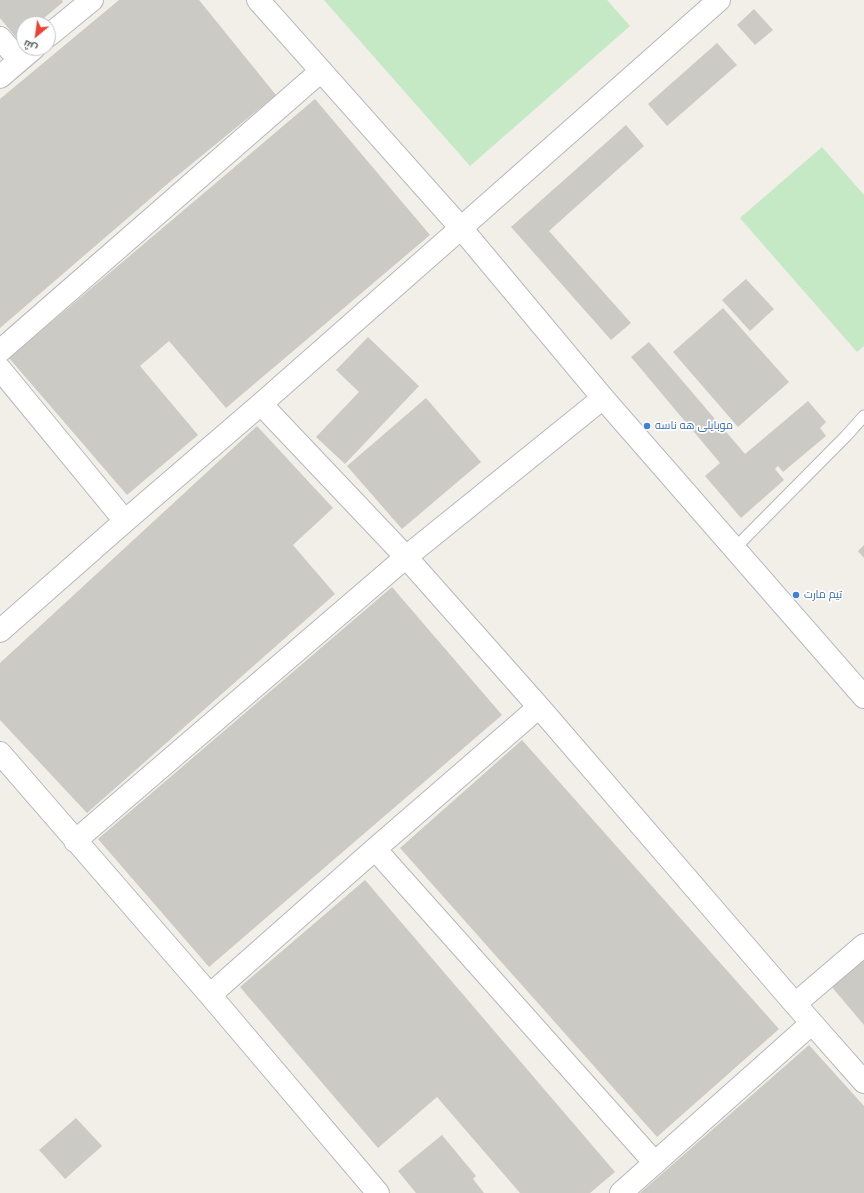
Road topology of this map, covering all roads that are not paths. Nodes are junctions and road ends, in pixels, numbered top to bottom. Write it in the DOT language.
graph roads {
  1 [pos="92,0"];
  2 [pos="258,0"];
  3 [pos="719,0"];
  4 [pos="56,29"];
  5 [pos="0,38"];
  6 [pos="16,47"];
  7 [pos="25,56"];
  8 [pos="321,71"];
  9 [pos="0,77"];
  10 [pos="461,228"];
  11 [pos="0,351"];
  12 [pos="0,370"];
  13 [pos="603,398"];
  14 [pos="261,404"];
  15 [pos="864,416"];
  16 [pos="125,521"];
  17 [pos="734,549"];
  18 [pos="406,557"];
  19 [pos="0,632"];
  20 [pos="864,697"];
  21 [pos="540,707"];
  22 [pos="0,753"];
  23 [pos="75,841"];
  24 [pos="375,849"];
  25 [pos="864,945"];
  26 [pos="210,995"];
  27 [pos="795,1004"];
  28 [pos="812,1023"];
  29 [pos="864,1082"];
  30 [pos="655,1163"];
  31 [pos="378,1193"];
  32 [pos="621,1193"];
  1 -- 4 [label="street"];
  2 -- 8 [label="street"];
  3 -- 10 [label="street"];
  5 -- 6 [label="street"];
  7 -- 9 [label="street"];
  8 -- 10 [label="street"];
  8 -- 11 [label="street"];
  10 -- 13 [label="street"];
  10 -- 14 [label="street"];
  12 -- 16 [label="street"];
  13 -- 17 [label="street"];
  13 -- 18 [label="street"];
  14 -- 16 [label="street"];
  14 -- 18 [label="street"];
  15 -- 17 [label="lane"];
  16 -- 19 [label="street"];
  17 -- 20 [label="street"];
  18 -- 21 [label="street"];
  18 -- 23 [label="street"];
  21 -- 24 [label="street"];
  21 -- 27 [label="street"];
  22 -- 23 [label="street"];
  23 -- 26 [label="street"];
  24 -- 26 [label="street"];
  24 -- 30 [label="street"];
  25 -- 27 [label="street"];
  26 -- 31 [label="street"];
  27 -- 28 [label="street"];
  28 -- 29 [label="street"];
  28 -- 30 [label="street"];
  30 -- 32 [label="street"];
}
